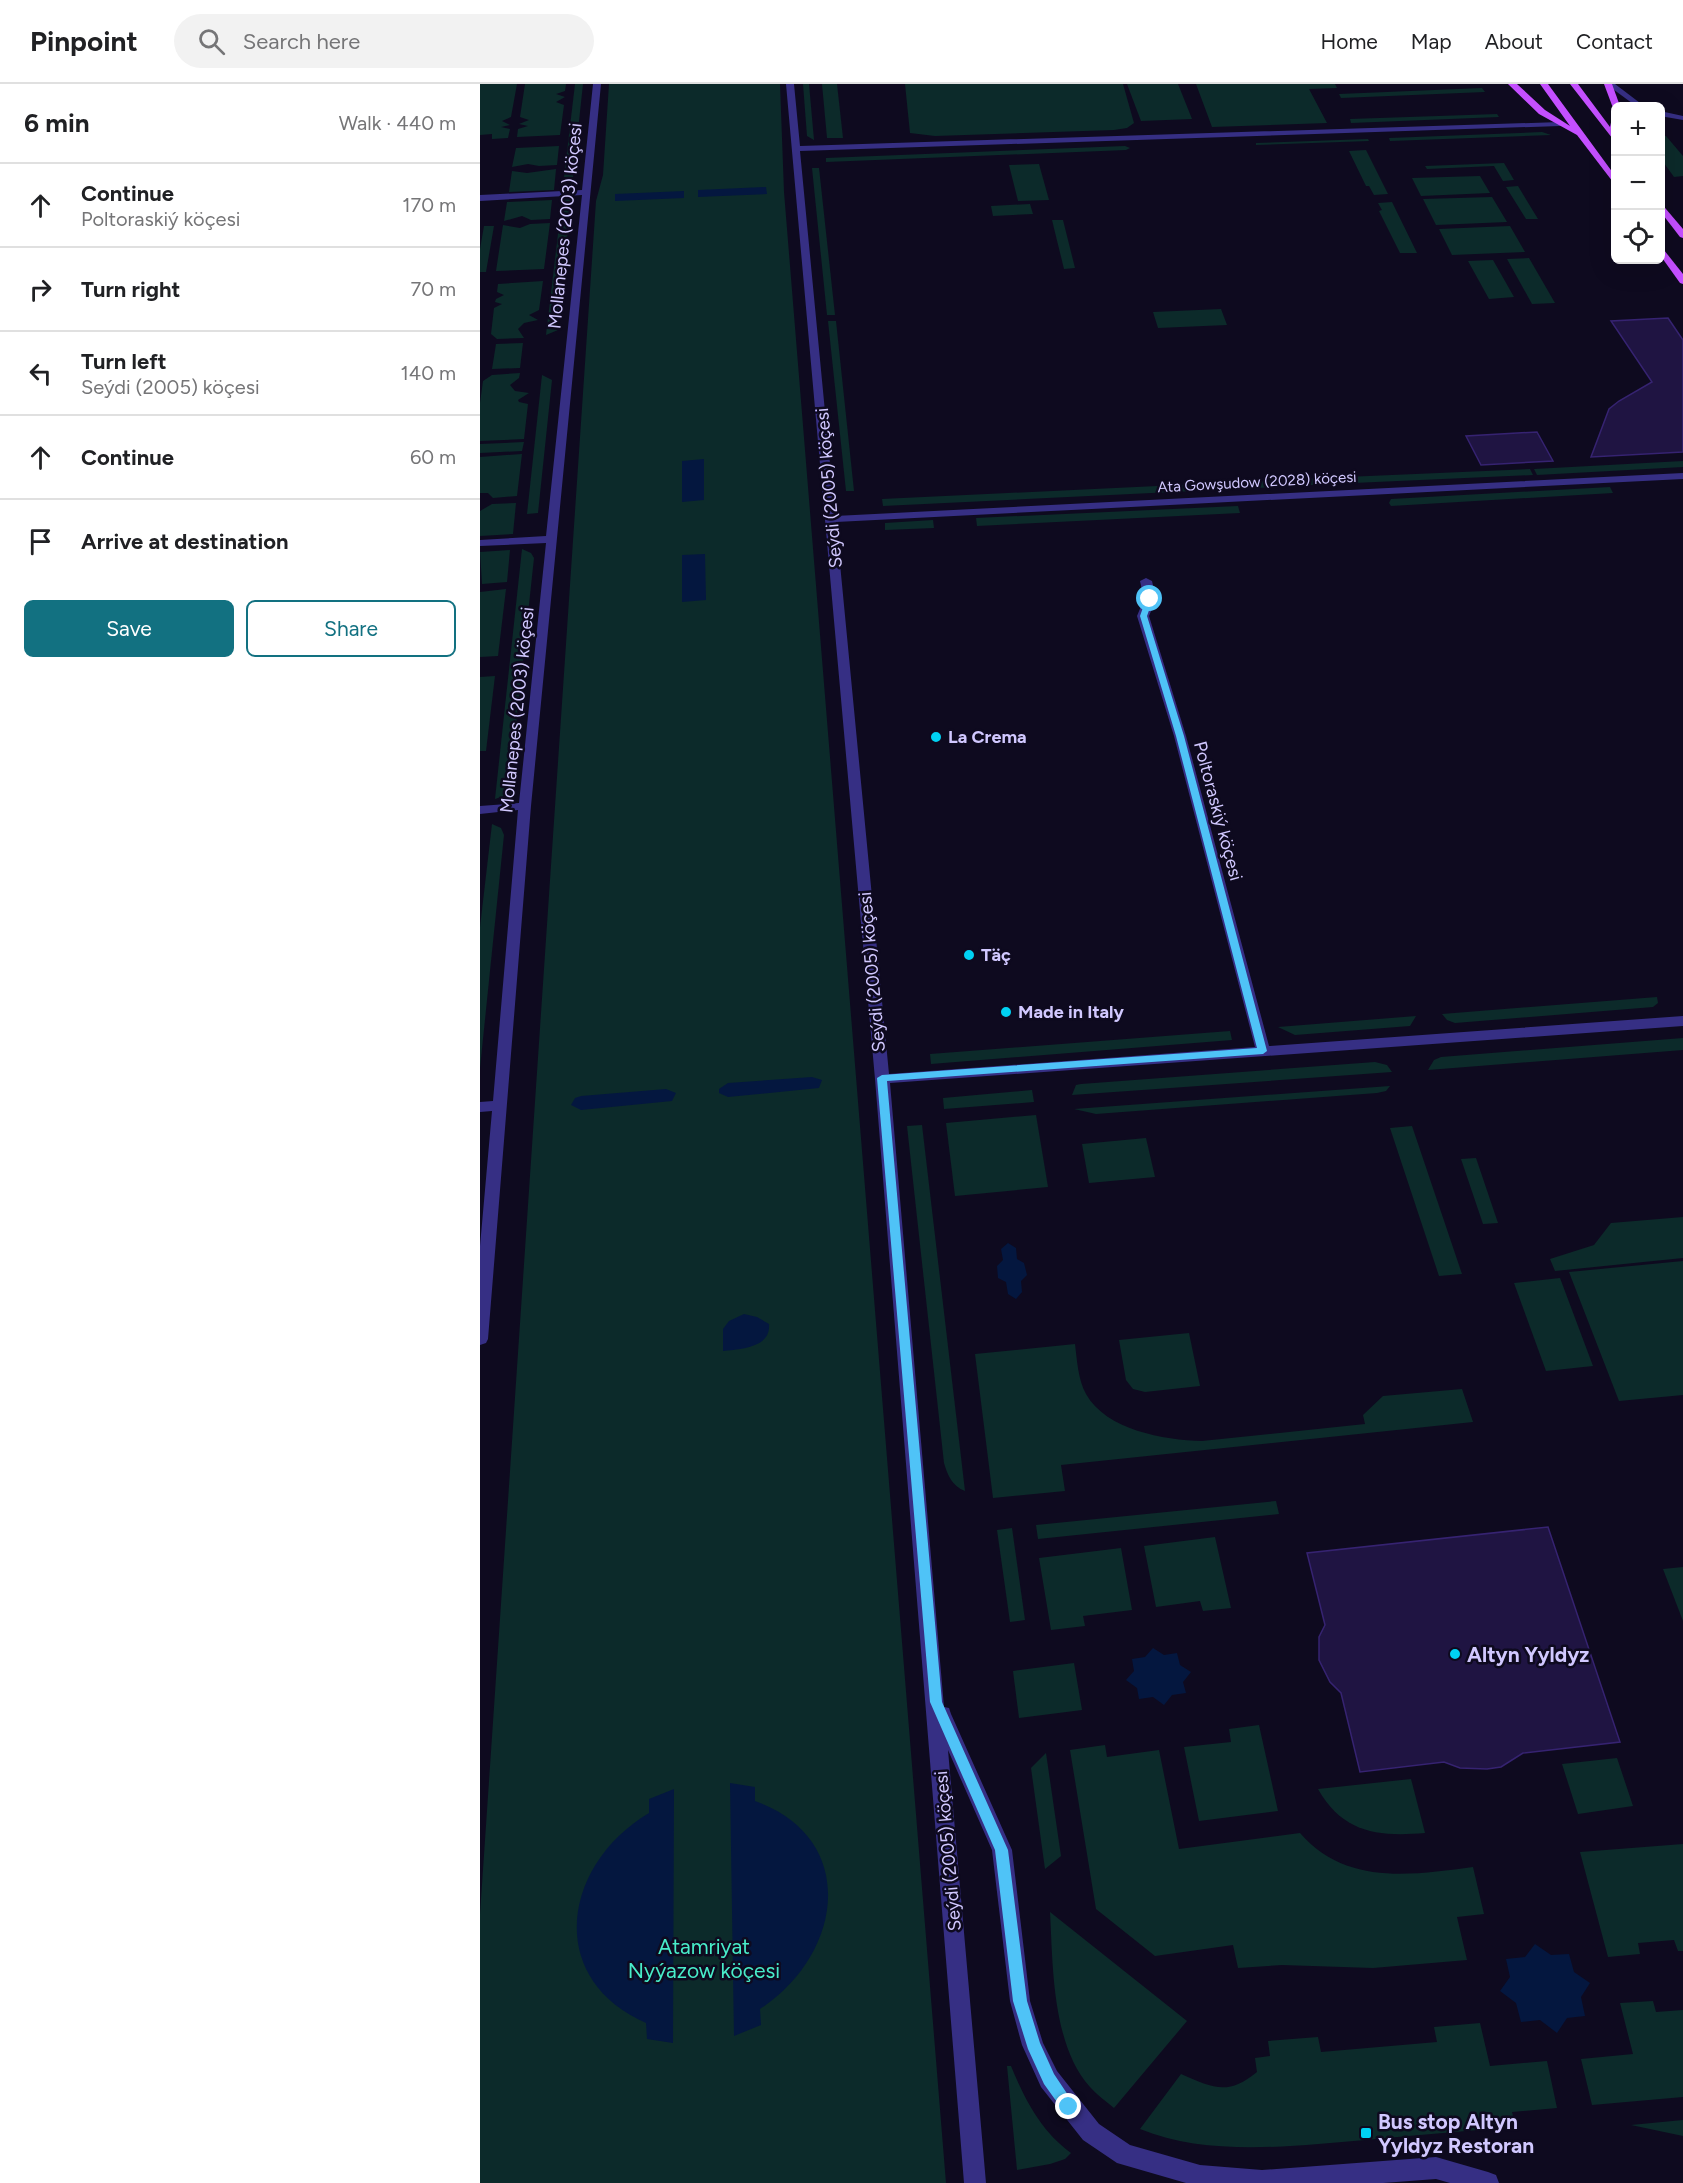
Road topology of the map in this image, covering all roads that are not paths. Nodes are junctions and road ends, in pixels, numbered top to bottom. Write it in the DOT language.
graph roads {
  1 [pos="597,84"];
  2 [pos="790,84"];
  3 [pos="1512,84"];
  4 [pos="1544,84"];
  5 [pos="1574,84"];
  6 [pos="1609,84"];
  7 [pos="1615,102"];
  8 [pos="1634,102"];
  9 [pos="1665,115"];
  10 [pos="1683,118"];
  11 [pos="1560,124"];
  12 [pos="1668,125"];
  13 [pos="1683,125"];
  14 [pos="1611,133"];
  15 [pos="1583,137"];
  16 [pos="797,149"];
  17 [pos="1611,177"];
  18 [pos="587,192"];
  19 [pos="480,198"];
  20 [pos="1664,210"];
  21 [pos="1683,235"];
  22 [pos="1665,255"];
  23 [pos="1683,281"];
  24 [pos="1683,476"];
  25 [pos="832,519"];
  26 [pos="552,539"];
  27 [pos="480,543"];
  28 [pos="1146,580"];
  29 [pos="525,806"];
  30 [pos="480,810"];
  31 [pos="1683,1021"];
  32 [pos="1263,1051"];
  33 [pos="882,1078"];
  34 [pos="500,1106"];
  35 [pos="480,1107"];
  36 [pos="480,1339"];
  37 [pos="936,1702"];
  38 [pos="975,2183"];
  39 [pos="1488,2183"];
  1 -- 18 [label="street, Mollanepes (2003) köçesi"];
  2 -- 16 [label="street, Seýdi (2005) köçesi"];
  3 -- 11 [label="main road"];
  4 -- 15 [label="main road"];
  5 -- 14 [label="main road"];
  6 -- 7 [label="main road"];
  6 -- 8 [label="street"];
  9 -- 10 [label="street"];
  11 -- 15 [label="main road"];
  11 -- 16 [label="street"];
  12 -- 13 [label="street"];
  15 -- 17 [label="main road"];
  16 -- 25 [label="street, Seýdi (2005) köçesi"];
  18 -- 19 [label="street"];
  18 -- 26 [label="street, Mollanepes (2003) köçesi"];
  20 -- 21 [label="main road"];
  22 -- 23 [label="main road"];
  24 -- 25 [label="street, Ata Gowşudow (2028) köçesi"];
  25 -- 33 [label="street, Seýdi (2005) köçesi"];
  26 -- 27 [label="street"];
  26 -- 29 [label="street, Mollanepes (2003) köçesi"];
  28 -- 32 [label="street, Poltoraskiý köçesi"];
  29 -- 30 [label="street"];
  29 -- 34 [label="street, Mollanepes (2003) köçesi"];
  31 -- 32 [label="street"];
  32 -- 33 [label="street"];
  33 -- 37 [label="street, Seýdi (2005) köçesi"];
  34 -- 35 [label="street"];
  34 -- 36 [label="street, Mollanepes (2003) köçesi"];
  37 -- 38 [label="street, Seýdi (2005) köçesi"];
  37 -- 39 [label="street"];
}
